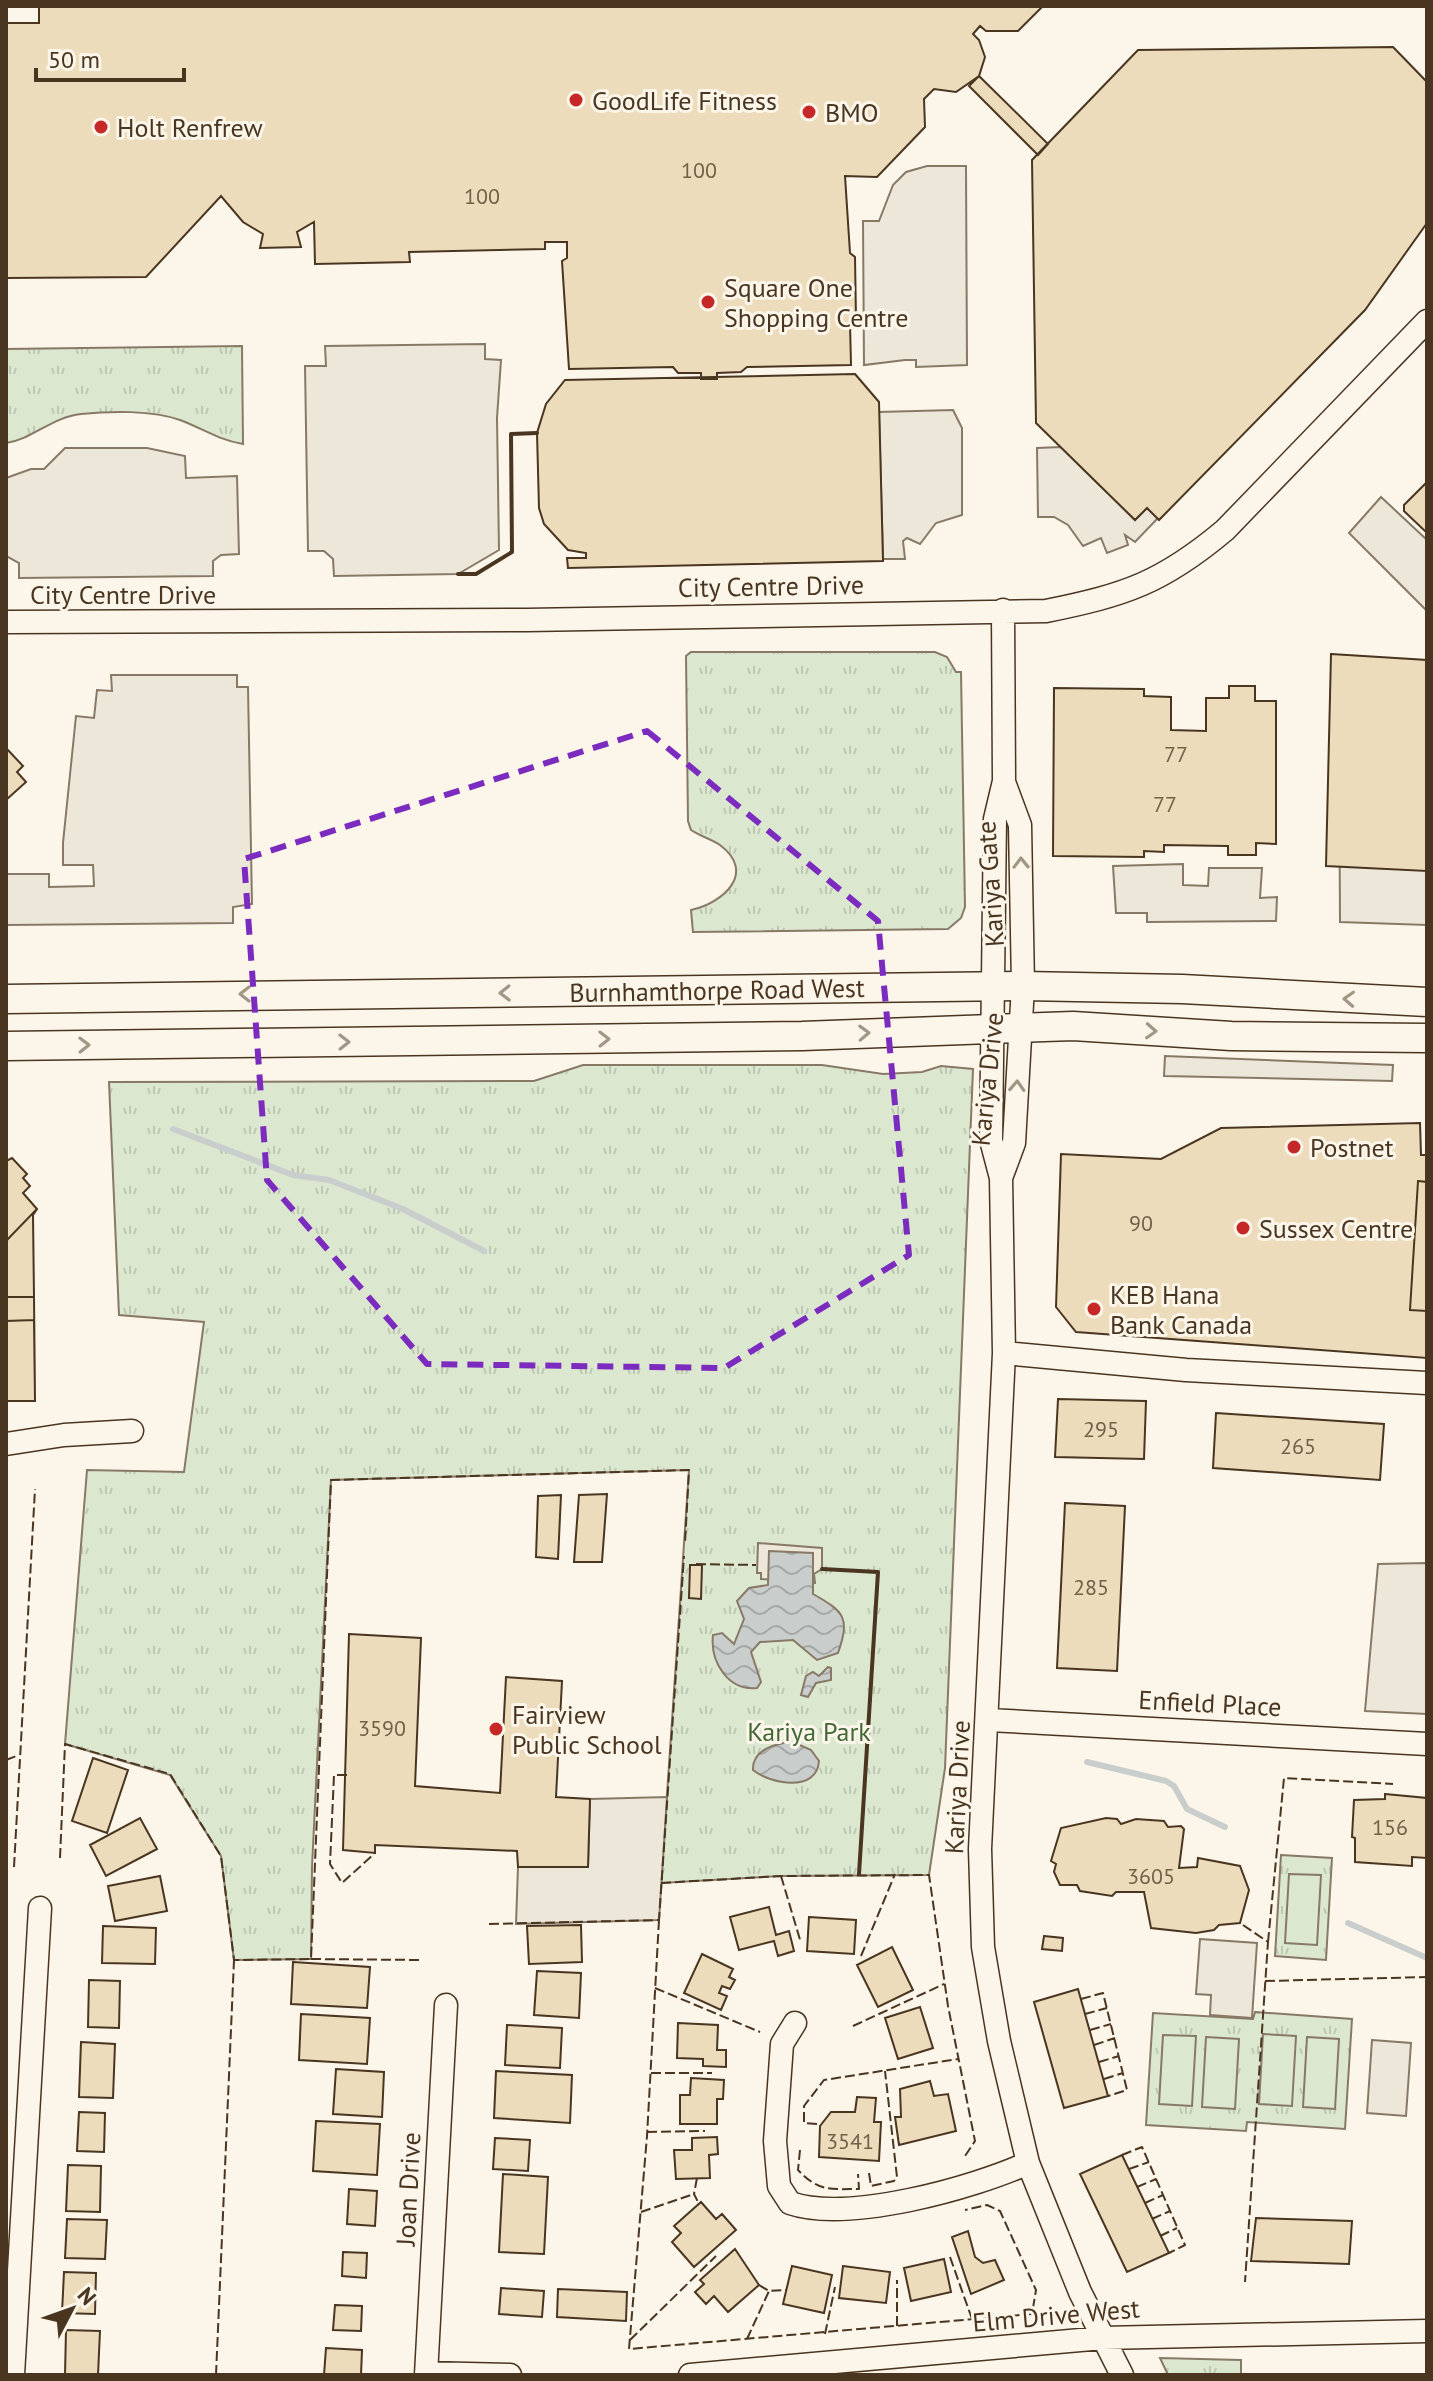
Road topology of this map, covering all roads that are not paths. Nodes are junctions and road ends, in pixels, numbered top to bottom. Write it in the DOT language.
graph roads {
  1 [pos="1427,321"];
  2 [pos="1003,610"];
  3 [pos="6,622"];
  4 [pos="1004,781"];
  5 [pos="1023,986"];
  6 [pos="993,987"];
  7 [pos="6,999"];
  8 [pos="1427,1002"];
  9 [pos="1021,1028"];
  10 [pos="993,1029"];
  11 [pos="1427,1038"];
  12 [pos="6,1046"];
  13 [pos="1001,1178"];
  14 [pos="1004,1353"];
  15 [pos="1427,1383"];
  16 [pos="132,1431"];
  17 [pos="6,1444"];
  18 [pos="989,1720"];
  19 [pos="1427,1744"];
  20 [pos="40,1908"];
  21 [pos="446,2005"];
  22 [pos="795,2023"];
  23 [pos="1028,2163"];
  24 [pos="1427,2331"];
  25 [pos="1103,2338"];
  26 [pos="426,2374"];
  27 [pos="13,2375"];
  28 [pos="510,2375"];
  29 [pos="690,2375"];
  30 [pos="1122,2375"];
  1 -- 2 [label="street, City Centre Drive"];
  2 -- 3 [label="street, City Centre Drive"];
  2 -- 4 [label="street, Kariya Gate"];
  5 -- 4 [label="street, Kariya Gate, one-way"];
  4 -- 6 [label="street, Kariya Gate"];
  5 -- 6 [label="main road, Burnhamthorpe Road West"];
  8 -- 5 [label="main road, Burnhamthorpe Road West, one-way"];
  5 -- 9 [label="street, Kariya Drive"];
  6 -- 7 [label="main road, Burnhamthorpe Road West, one-way"];
  6 -- 10 [label="street, Kariya Drive"];
  9 -- 10 [label="main road, Burnhamthorpe Road West"];
  9 -- 11 [label="main road, Burnhamthorpe Road West, one-way"];
  13 -- 9 [label="street, Kariya Drive, one-way"];
  12 -- 10 [label="main road, Burnhamthorpe Road West, one-way"];
  10 -- 13 [label="street, Kariya Drive"];
  13 -- 14 [label="street, Kariya Drive"];
  14 -- 15 [label="street"];
  14 -- 18 [label="street, Kariya Drive"];
  16 -- 17 [label="street"];
  18 -- 19 [label="street, Enfield Place"];
  18 -- 23 [label="street, Kariya Drive"];
  20 -- 27 [label="street"];
  21 -- 26 [label="street, Joan Drive"];
  22 -- 23 [label="street"];
  23 -- 25 [label="street, Kariya Drive"];
  24 -- 25 [label="street, Elm Drive West"];
  25 -- 29 [label="street, Elm Drive West"];
  25 -- 30 [label="street, Kariya Drive"];
  26 -- 28 [label="street"];
}
